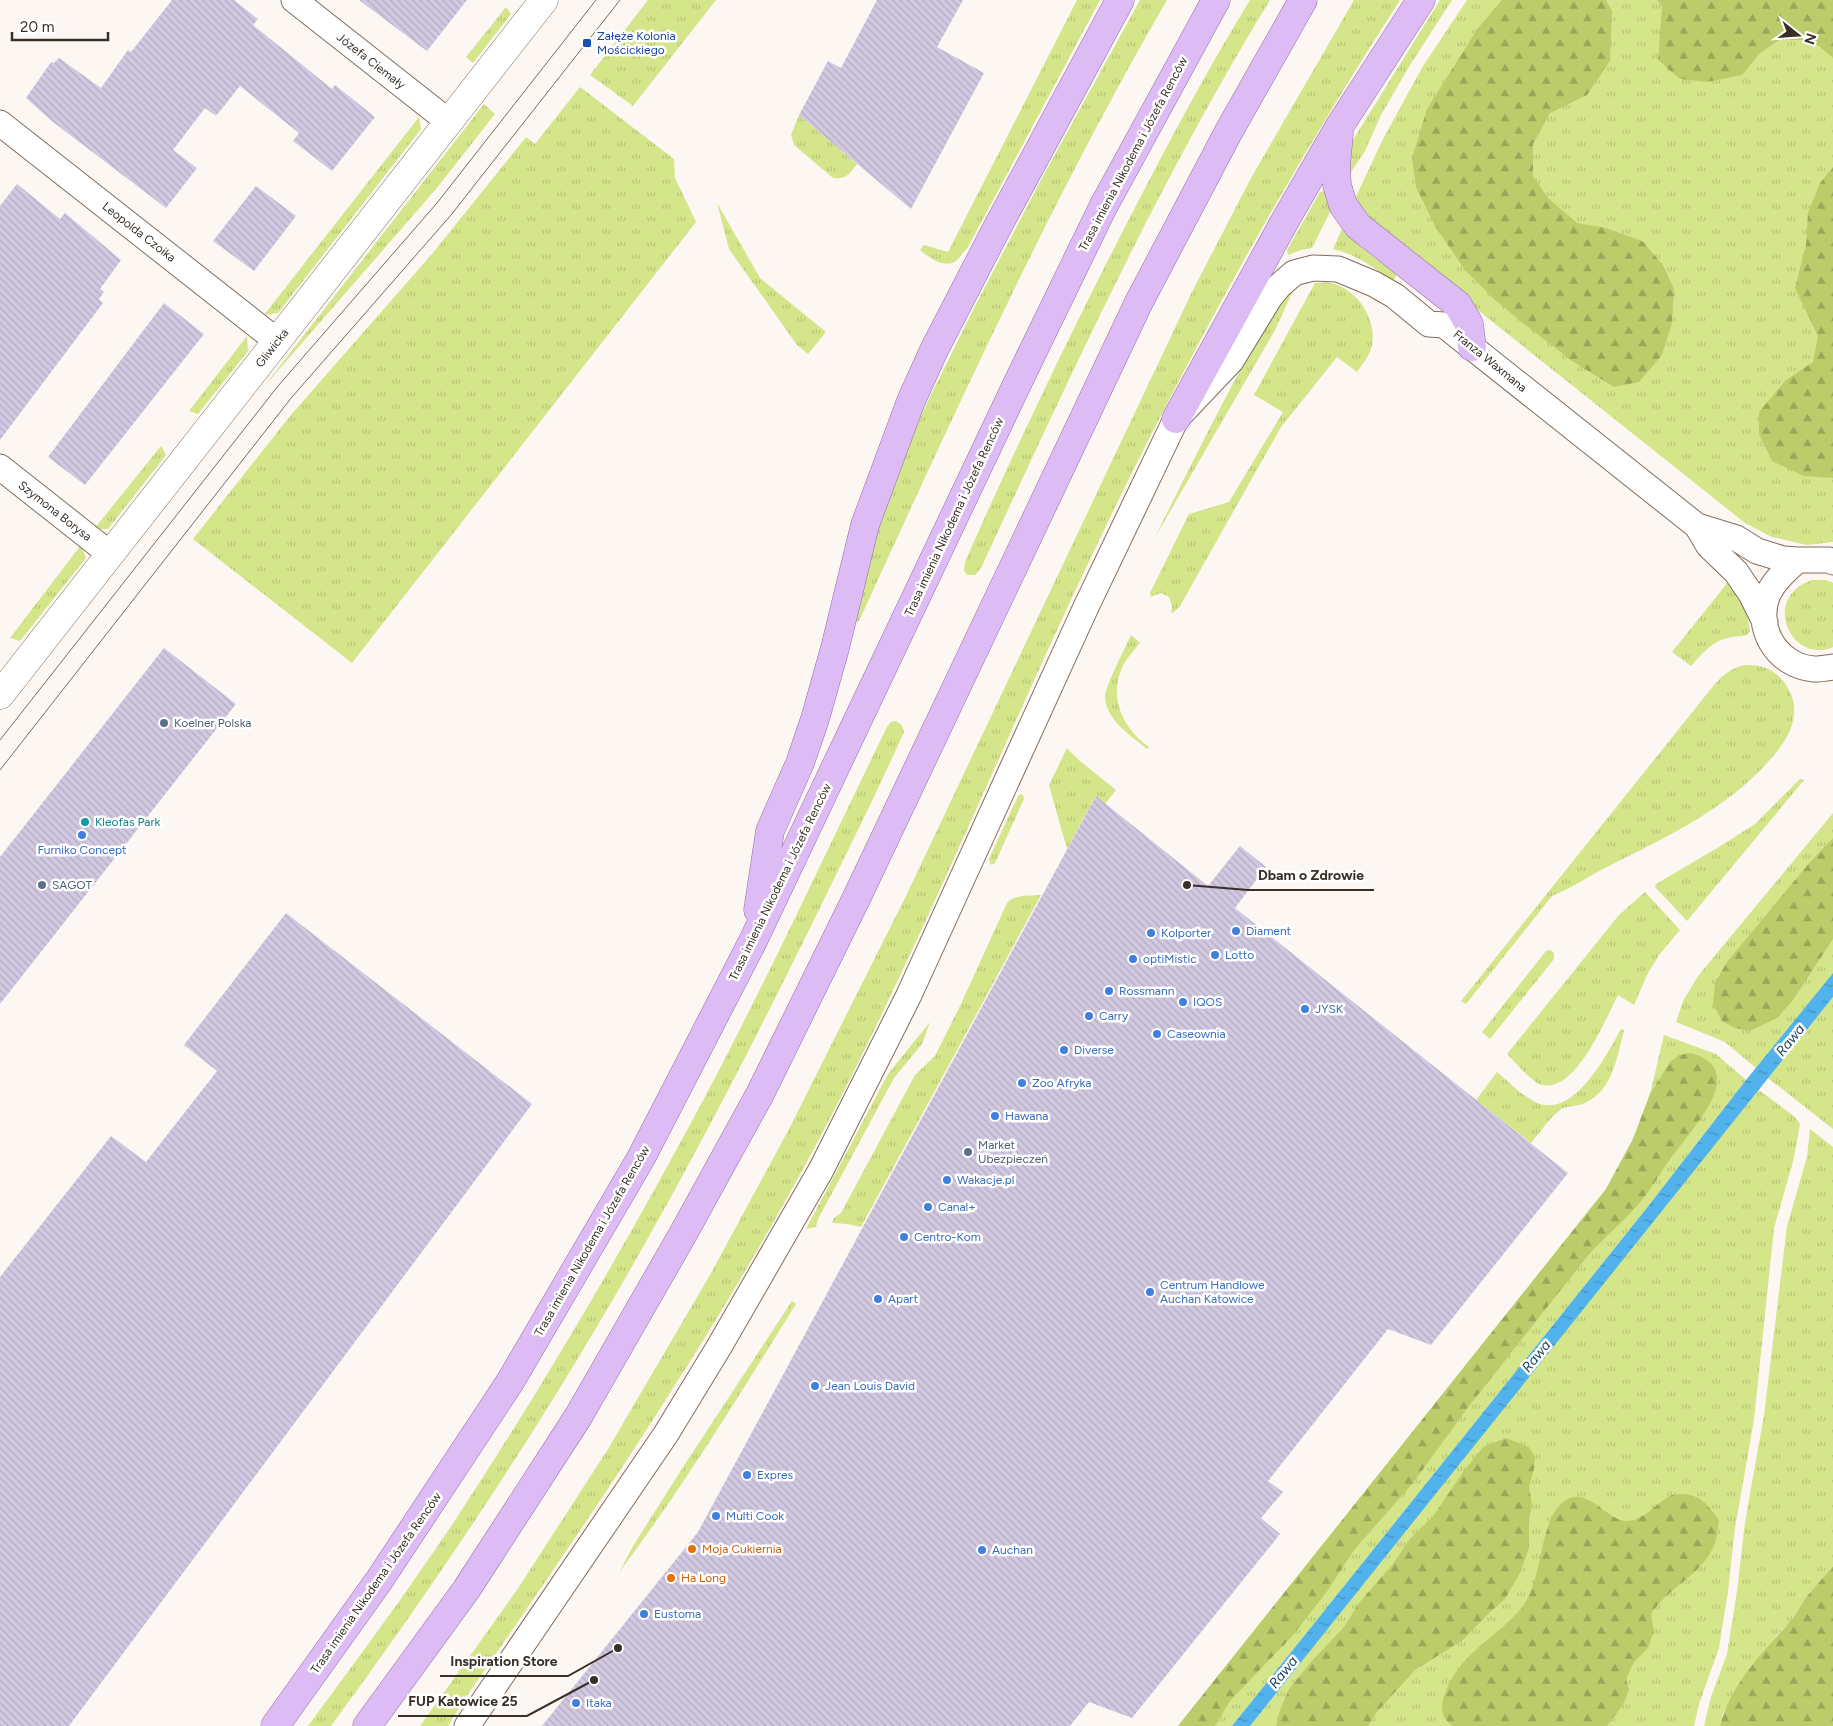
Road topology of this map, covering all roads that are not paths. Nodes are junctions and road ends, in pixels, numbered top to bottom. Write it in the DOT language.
graph roads {
  1 [pos="294,0"];
  2 [pos="544,0"];
  3 [pos="1120,0"];
  4 [pos="1216,0"];
  5 [pos="1303,0"];
  6 [pos="1420,0"];
  7 [pos="0,122"];
  8 [pos="449,122"];
  9 [pos="1339,127"];
  10 [pos="277,341"];
  11 [pos="1472,347"];
  12 [pos="1176,419"];
  13 [pos="0,467"];
  14 [pos="1697,526"];
  15 [pos="110,554"];
  16 [pos="1798,560"];
  17 [pos="1832,560"];
  18 [pos="1765,622"];
  19 [pos="1833,667"];
  20 [pos="0,695"];
  21 [pos="752,941"];
  22 [pos="275,1726"];
  23 [pos="367,1726"];
  24 [pos="467,1726"];
  1 -- 8 [label="street, Józefa Ciemały"];
  2 -- 8 [label="street, Gliwicka"];
  3 -- 21 [label="main road"];
  4 -- 21 [label="main road, Trasa imienia Nikodema i Józefa Renców"];
  5 -- 23 [label="main road"];
  6 -- 9 [label="main road"];
  7 -- 10 [label="street, Leopolda Czoika"];
  8 -- 10 [label="street, Gliwicka"];
  9 -- 11 [label="main road"];
  9 -- 12 [label="main road"];
  10 -- 15 [label="street, Gliwicka"];
  11 -- 12 [label="street, Franza Waxmana"];
  11 -- 14 [label="street, Franza Waxmana"];
  12 -- 24 [label="street, Franza Waxmana"];
  13 -- 15 [label="street, Szymona Borysa"];
  14 -- 16 [label="street"];
  14 -- 18 [label="street"];
  15 -- 20 [label="street, Gliwicka"];
  16 -- 17 [label="street"];
  16 -- 18 [label="street"];
  18 -- 19 [label="street"];
  21 -- 22 [label="main road, Trasa imienia Nikodema i Józefa Renców"];
}
